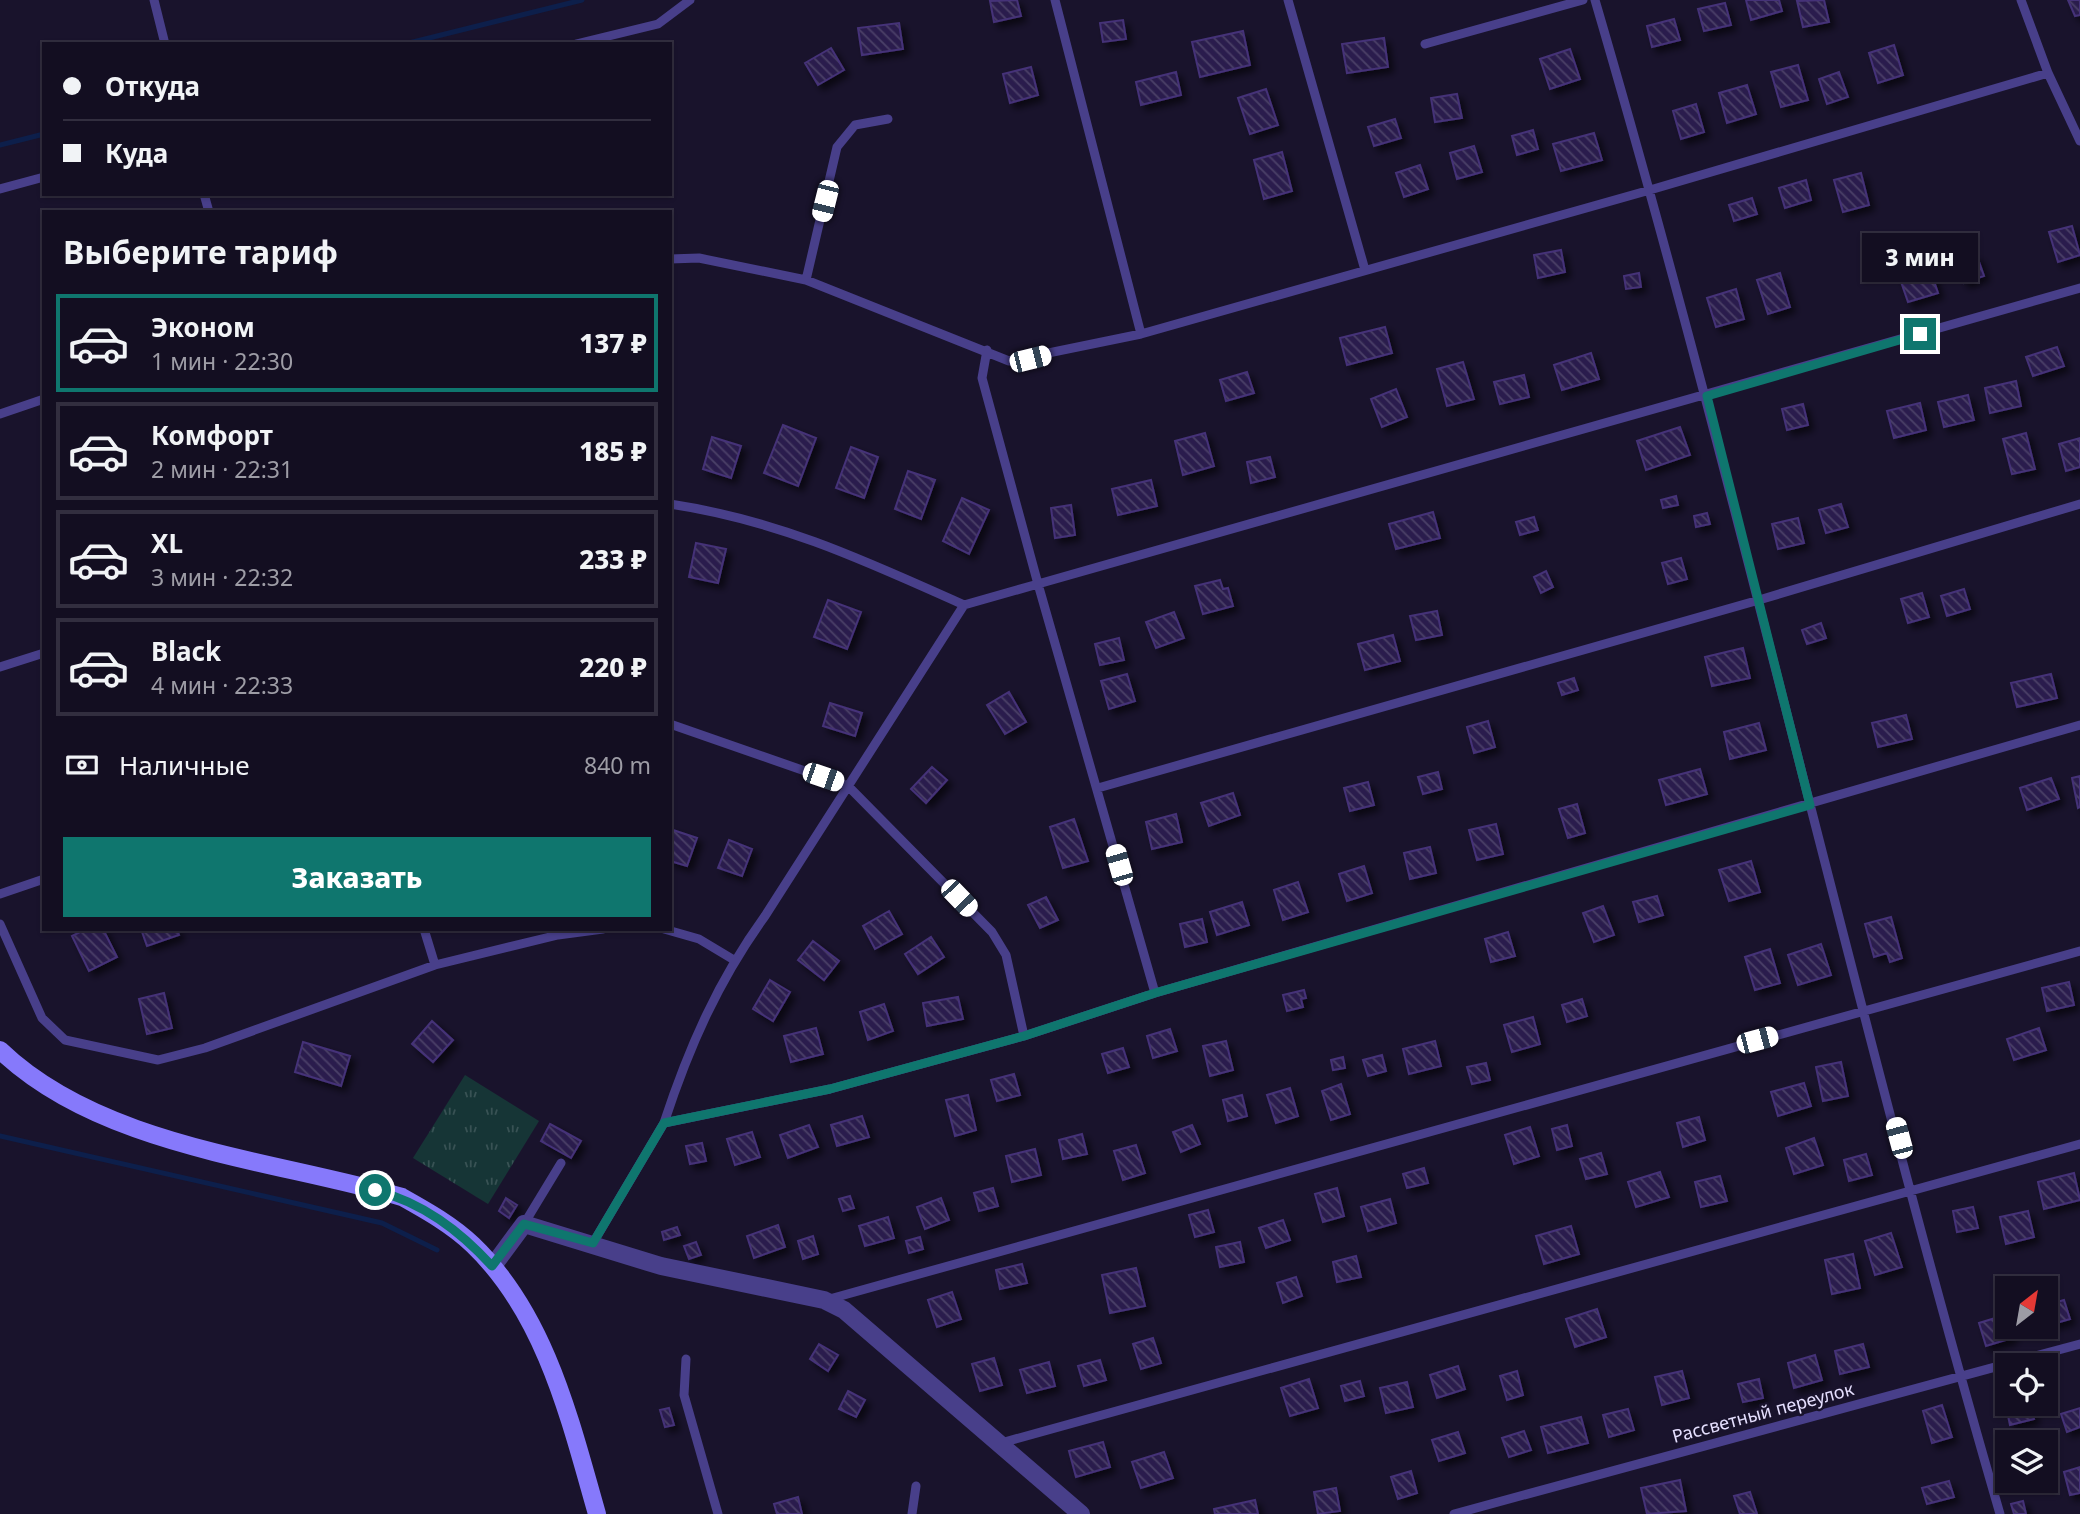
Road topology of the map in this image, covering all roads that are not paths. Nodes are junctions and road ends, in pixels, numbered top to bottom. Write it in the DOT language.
graph roads {
  1 [pos="154,0"];
  2 [pos="690,0"];
  3 [pos="1055,0"];
  4 [pos="1288,0"];
  5 [pos="1583,0"];
  6 [pos="1595,0"];
  7 [pos="2021,0"];
  8 [pos="164,42"];
  9 [pos="584,42"];
  10 [pos="1425,44"];
  11 [pos="2048,73"];
  12 [pos="888,119"];
  13 [pos="2080,141"];
  14 [pos="42,178"];
  15 [pos="0,189"];
  16 [pos="1650,190"];
  17 [pos="672,259"];
  18 [pos="1365,270"];
  19 [pos="806,280"];
  20 [pos="2080,288"];
  21 [pos="1141,334"];
  22 [pos="987,350"];
  23 [pos="1707,396"];
  24 [pos="42,400"];
  25 [pos="0,414"];
  26 [pos="672,504"];
  27 [pos="2080,504"];
  28 [pos="1038,584"];
  29 [pos="1759,600"];
  30 [pos="964,605"];
  31 [pos="42,654"];
  32 [pos="0,667"];
  33 [pos="672,725"];
  34 [pos="2080,725"];
  35 [pos="848,786"];
  36 [pos="1098,788"];
  37 [pos="1810,805"];
  38 [pos="42,880"];
  39 [pos="0,894"];
  40 [pos="0,924"];
  41 [pos="425,931"];
  42 [pos="588,931"];
  43 [pos="671,931"];
  44 [pos="2080,951"];
  45 [pos="734,960"];
  46 [pos="435,965"];
  47 [pos="1155,993"];
  48 [pos="1864,1010"];
  49 [pos="1024,1036"];
  50 [pos="0,1049"];
  51 [pos="664,1123"];
  52 [pos="2080,1144"];
  53 [pos="561,1163"];
  54 [pos="1913,1189"];
  55 [pos="524,1224"];
  56 [pos="593,1243"];
  57 [pos="492,1266"];
  58 [pos="824,1300"];
  59 [pos="2080,1344"];
  60 [pos="686,1359"];
  61 [pos="1960,1376"];
  62 [pos="1001,1443"];
  63 [pos="916,1486"];
  64 [pos="597,1514"];
  65 [pos="718,1514"];
  66 [pos="912,1514"];
  67 [pos="1081,1514"];
  68 [pos="1454,1514"];
  69 [pos="2000,1514"];
  1 -- 8 [label="lane"];
  2 -- 9 [label="lane"];
  3 -- 21 [label="lane"];
  4 -- 18 [label="lane"];
  5 -- 10 [label="lane"];
  6 -- 16 [label="lane"];
  7 -- 11 [label="lane"];
  11 -- 13 [label="lane"];
  11 -- 16 [label="lane"];
  12 -- 19 [label="lane"];
  14 -- 15 [label="lane"];
  16 -- 18 [label="lane"];
  16 -- 23 [label="lane"];
  17 -- 19 [label="lane"];
  18 -- 21 [label="lane"];
  19 -- 22 [label="lane"];
  20 -- 23 [label="lane"];
  21 -- 22 [label="lane"];
  22 -- 28 [label="lane"];
  23 -- 28 [label="lane"];
  23 -- 29 [label="lane"];
  24 -- 25 [label="lane"];
  26 -- 30 [label="lane"];
  27 -- 29 [label="lane"];
  28 -- 30 [label="lane"];
  28 -- 36 [label="lane"];
  29 -- 36 [label="lane"];
  29 -- 37 [label="lane"];
  30 -- 35 [label="lane"];
  31 -- 32 [label="lane"];
  33 -- 35 [label="lane"];
  34 -- 37 [label="lane"];
  35 -- 45 [label="lane"];
  35 -- 49 [label="lane"];
  36 -- 47 [label="lane"];
  37 -- 47 [label="lane"];
  37 -- 48 [label="lane"];
  38 -- 39 [label="lane"];
  40 -- 46 [label="lane"];
  41 -- 46 [label="lane"];
  42 -- 46 [label="lane"];
  43 -- 45 [label="lane"];
  44 -- 48 [label="lane"];
  45 -- 51 [label="lane"];
  47 -- 49 [label="lane"];
  48 -- 54 [label="lane"];
  48 -- 58 [label="lane"];
  49 -- 51 [label="lane"];
  50 -- 57 [label="street"];
  51 -- 56 [label="lane"];
  52 -- 54 [label="lane"];
  53 -- 55 [label="lane"];
  54 -- 61 [label="lane"];
  54 -- 62 [label="lane"];
  55 -- 56 [label="street"];
  55 -- 57 [label="street"];
  56 -- 58 [label="street"];
  57 -- 64 [label="street"];
  58 -- 62 [label="street"];
  59 -- 61 [label="lane, Рассветный переулок"];
  60 -- 65 [label="lane"];
  61 -- 68 [label="lane, Рассветный переулок"];
  61 -- 69 [label="lane"];
  62 -- 67 [label="street"];
  63 -- 66 [label="lane"];
}
